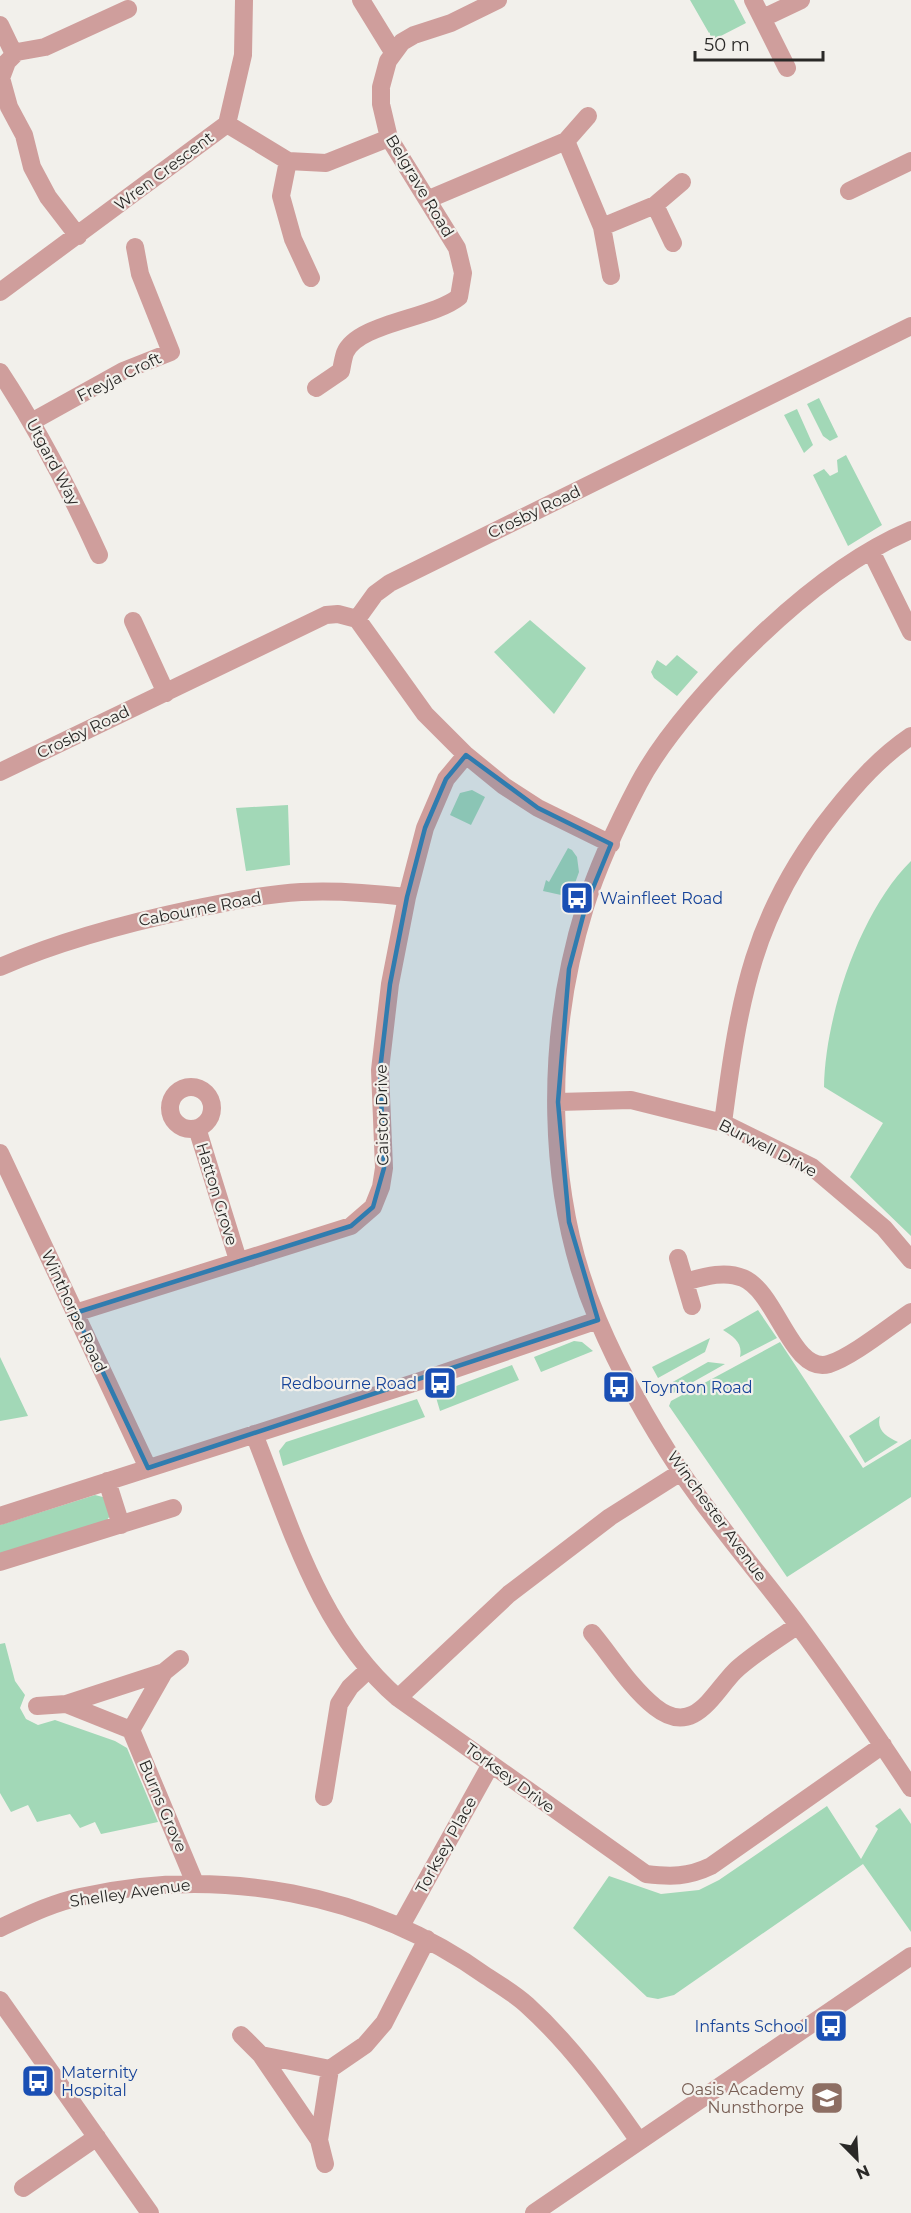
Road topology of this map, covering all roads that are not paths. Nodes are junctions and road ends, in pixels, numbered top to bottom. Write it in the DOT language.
graph roads {
  1 [pos="244,0"];
  2 [pos="361,0"];
  3 [pos="498,0"];
  4 [pos="753,0"];
  5 [pos="801,0"];
  6 [pos="128,9"];
  7 [pos="763,18"];
  8 [pos="0,25"];
  9 [pos="393,51"];
  10 [pos="14,54"];
  11 [pos="787,68"];
  12 [pos="588,117"];
  13 [pos="227,124"];
  14 [pos="388,138"];
  15 [pos="566,141"];
  16 [pos="288,161"];
  17 [pos="911,161"];
  18 [pos="682,182"];
  19 [pos="849,191"];
  20 [pos="429,200"];
  21 [pos="655,204"];
  22 [pos="602,227"];
  23 [pos="78,236"];
  24 [pos="673,243"];
  25 [pos="135,247"];
  26 [pos="611,276"];
  27 [pos="311,278"];
  28 [pos="0,292"];
  29 [pos="911,326"];
  30 [pos="0,372"];
  31 [pos="316,388"];
  32 [pos="33,421"];
  33 [pos="911,530"];
  34 [pos="871,551"];
  35 [pos="99,555"];
  36 [pos="357,619"];
  37 [pos="133,621"];
  38 [pos="911,632"];
  39 [pos="166,693"];
  40 [pos="911,736"];
  41 [pos="466,755"];
  42 [pos="0,772"];
  43 [pos="611,844"];
  44 [pos="407,897"];
  45 [pos="0,967"];
  46 [pos="558,1102"];
  47 [pos="723,1123"];
  48 [pos="197,1128"];
  49 [pos="0,1153"];
  50 [pos="678,1258"];
  51 [pos="238,1260"];
  52 [pos="911,1260"];
  53 [pos="685,1282"];
  54 [pos="692,1306"];
  55 [pos="911,1312"];
  56 [pos="75,1313"];
  57 [pos="598,1320"];
  58 [pos="254,1434"];
  59 [pos="148,1468"];
  60 [pos="681,1472"];
  61 [pos="107,1481"];
  62 [pos="172,1508"];
  63 [pos="0,1516"];
  64 [pos="121,1525"];
  65 [pos="0,1562"];
  66 [pos="798,1625"];
  67 [pos="592,1633"];
  68 [pos="180,1659"];
  69 [pos="368,1671"];
  70 [pos="164,1672"];
  71 [pos="398,1698"];
  72 [pos="66,1704"];
  73 [pos="37,1706"];
  74 [pos="131,1730"];
  75 [pos="883,1745"];
  76 [pos="490,1764"];
  77 [pos="911,1788"];
  78 [pos="324,1797"];
  79 [pos="195,1883"];
  80 [pos="401,1926"];
  81 [pos="0,1928"];
  82 [pos="427,1939"];
  83 [pos="911,1956"];
  84 [pos="0,2000"];
  85 [pos="241,2035"];
  86 [pos="261,2055"];
  87 [pos="330,2069"];
  88 [pos="97,2137"];
  89 [pos="319,2140"];
  90 [pos="639,2141"];
  91 [pos="325,2164"];
  92 [pos="23,2188"];
  93 [pos="150,2213"];
  94 [pos="534,2213"];
  1 -- 13 [label="street, Wren Crescent"];
  2 -- 9 [label="street"];
  3 -- 9 [label="street"];
  4 -- 7 [label="street"];
  5 -- 7 [label="street"];
  6 -- 10 [label="street"];
  7 -- 11 [label="street"];
  8 -- 10 [label="street"];
  9 -- 14 [label="street, Belgrave Road"];
  10 -- 23 [label="street"];
  12 -- 15 [label="street"];
  13 -- 16 [label="street"];
  13 -- 23 [label="street, Wren Crescent"];
  14 -- 16 [label="street"];
  14 -- 20 [label="street, Belgrave Road"];
  15 -- 20 [label="street"];
  15 -- 22 [label="street"];
  16 -- 27 [label="street"];
  17 -- 19 [label="street"];
  18 -- 21 [label="street"];
  20 -- 31 [label="street, Belgrave Road"];
  21 -- 22 [label="street"];
  21 -- 24 [label="street"];
  22 -- 26 [label="street"];
  23 -- 28 [label="street, Wren Crescent"];
  25 -- 32 [label="street, Freyja Croft"];
  29 -- 36 [label="street, Crosby Road"];
  30 -- 32 [label="street, Utgard Way"];
  32 -- 35 [label="street, Utgard Way"];
  33 -- 34 [label="street, Winchester Avenue"];
  34 -- 38 [label="street"];
  34 -- 43 [label="street, Winchester Avenue"];
  36 -- 39 [label="street, Crosby Road"];
  36 -- 41 [label="street"];
  37 -- 39 [label="street"];
  39 -- 42 [label="street, Crosby Road"];
  40 -- 47 [label="street"];
  41 -- 43 [label="street"];
  41 -- 44 [label="street, Caistor Drive"];
  43 -- 46 [label="street, Winchester Avenue"];
  44 -- 45 [label="street, Cabourne Road"];
  44 -- 51 [label="street, Caistor Drive"];
  46 -- 47 [label="street, Burwell Drive"];
  46 -- 57 [label="street, Winchester Avenue"];
  47 -- 52 [label="street, Burwell Drive"];
  48 -- 51 [label="street, Hatton Grove"];
  49 -- 56 [label="street, Winthorpe Road"];
  50 -- 53 [label="street"];
  51 -- 56 [label="street, Caistor Drive"];
  53 -- 54 [label="street"];
  53 -- 55 [label="street"];
  56 -- 59 [label="street, Winthorpe Road"];
  57 -- 58 [label="street"];
  57 -- 60 [label="street, Winchester Avenue"];
  58 -- 59 [label="street"];
  58 -- 69 [label="street, Torksey Drive"];
  59 -- 61 [label="street"];
  60 -- 66 [label="street, Winchester Avenue"];
  60 -- 71 [label="street"];
  61 -- 63 [label="street"];
  61 -- 64 [label="street"];
  62 -- 64 [label="street"];
  64 -- 65 [label="street"];
  66 -- 67 [label="street"];
  66 -- 75 [label="street, Winchester Avenue"];
  68 -- 70 [label="street"];
  69 -- 71 [label="street, Torksey Drive"];
  69 -- 78 [label="street"];
  70 -- 72 [label="street"];
  70 -- 74 [label="street"];
  71 -- 76 [label="street, Torksey Drive"];
  72 -- 73 [label="street"];
  72 -- 74 [label="street"];
  74 -- 79 [label="street, Burns Grove"];
  75 -- 76 [label="street, Torksey Drive"];
  75 -- 77 [label="street, Winchester Avenue"];
  76 -- 80 [label="street, Torksey Place"];
  79 -- 80 [label="street, Shelley Avenue"];
  79 -- 81 [label="street, Shelley Avenue"];
  80 -- 82 [label="street, Shelley Avenue"];
  82 -- 87 [label="street"];
  82 -- 90 [label="street, Shelley Avenue"];
  83 -- 90 [label="street"];
  84 -- 88 [label="street"];
  85 -- 86 [label="street"];
  86 -- 87 [label="street"];
  86 -- 89 [label="street"];
  87 -- 89 [label="street"];
  88 -- 92 [label="street"];
  88 -- 93 [label="street"];
  89 -- 91 [label="street"];
  90 -- 94 [label="street"];
}
